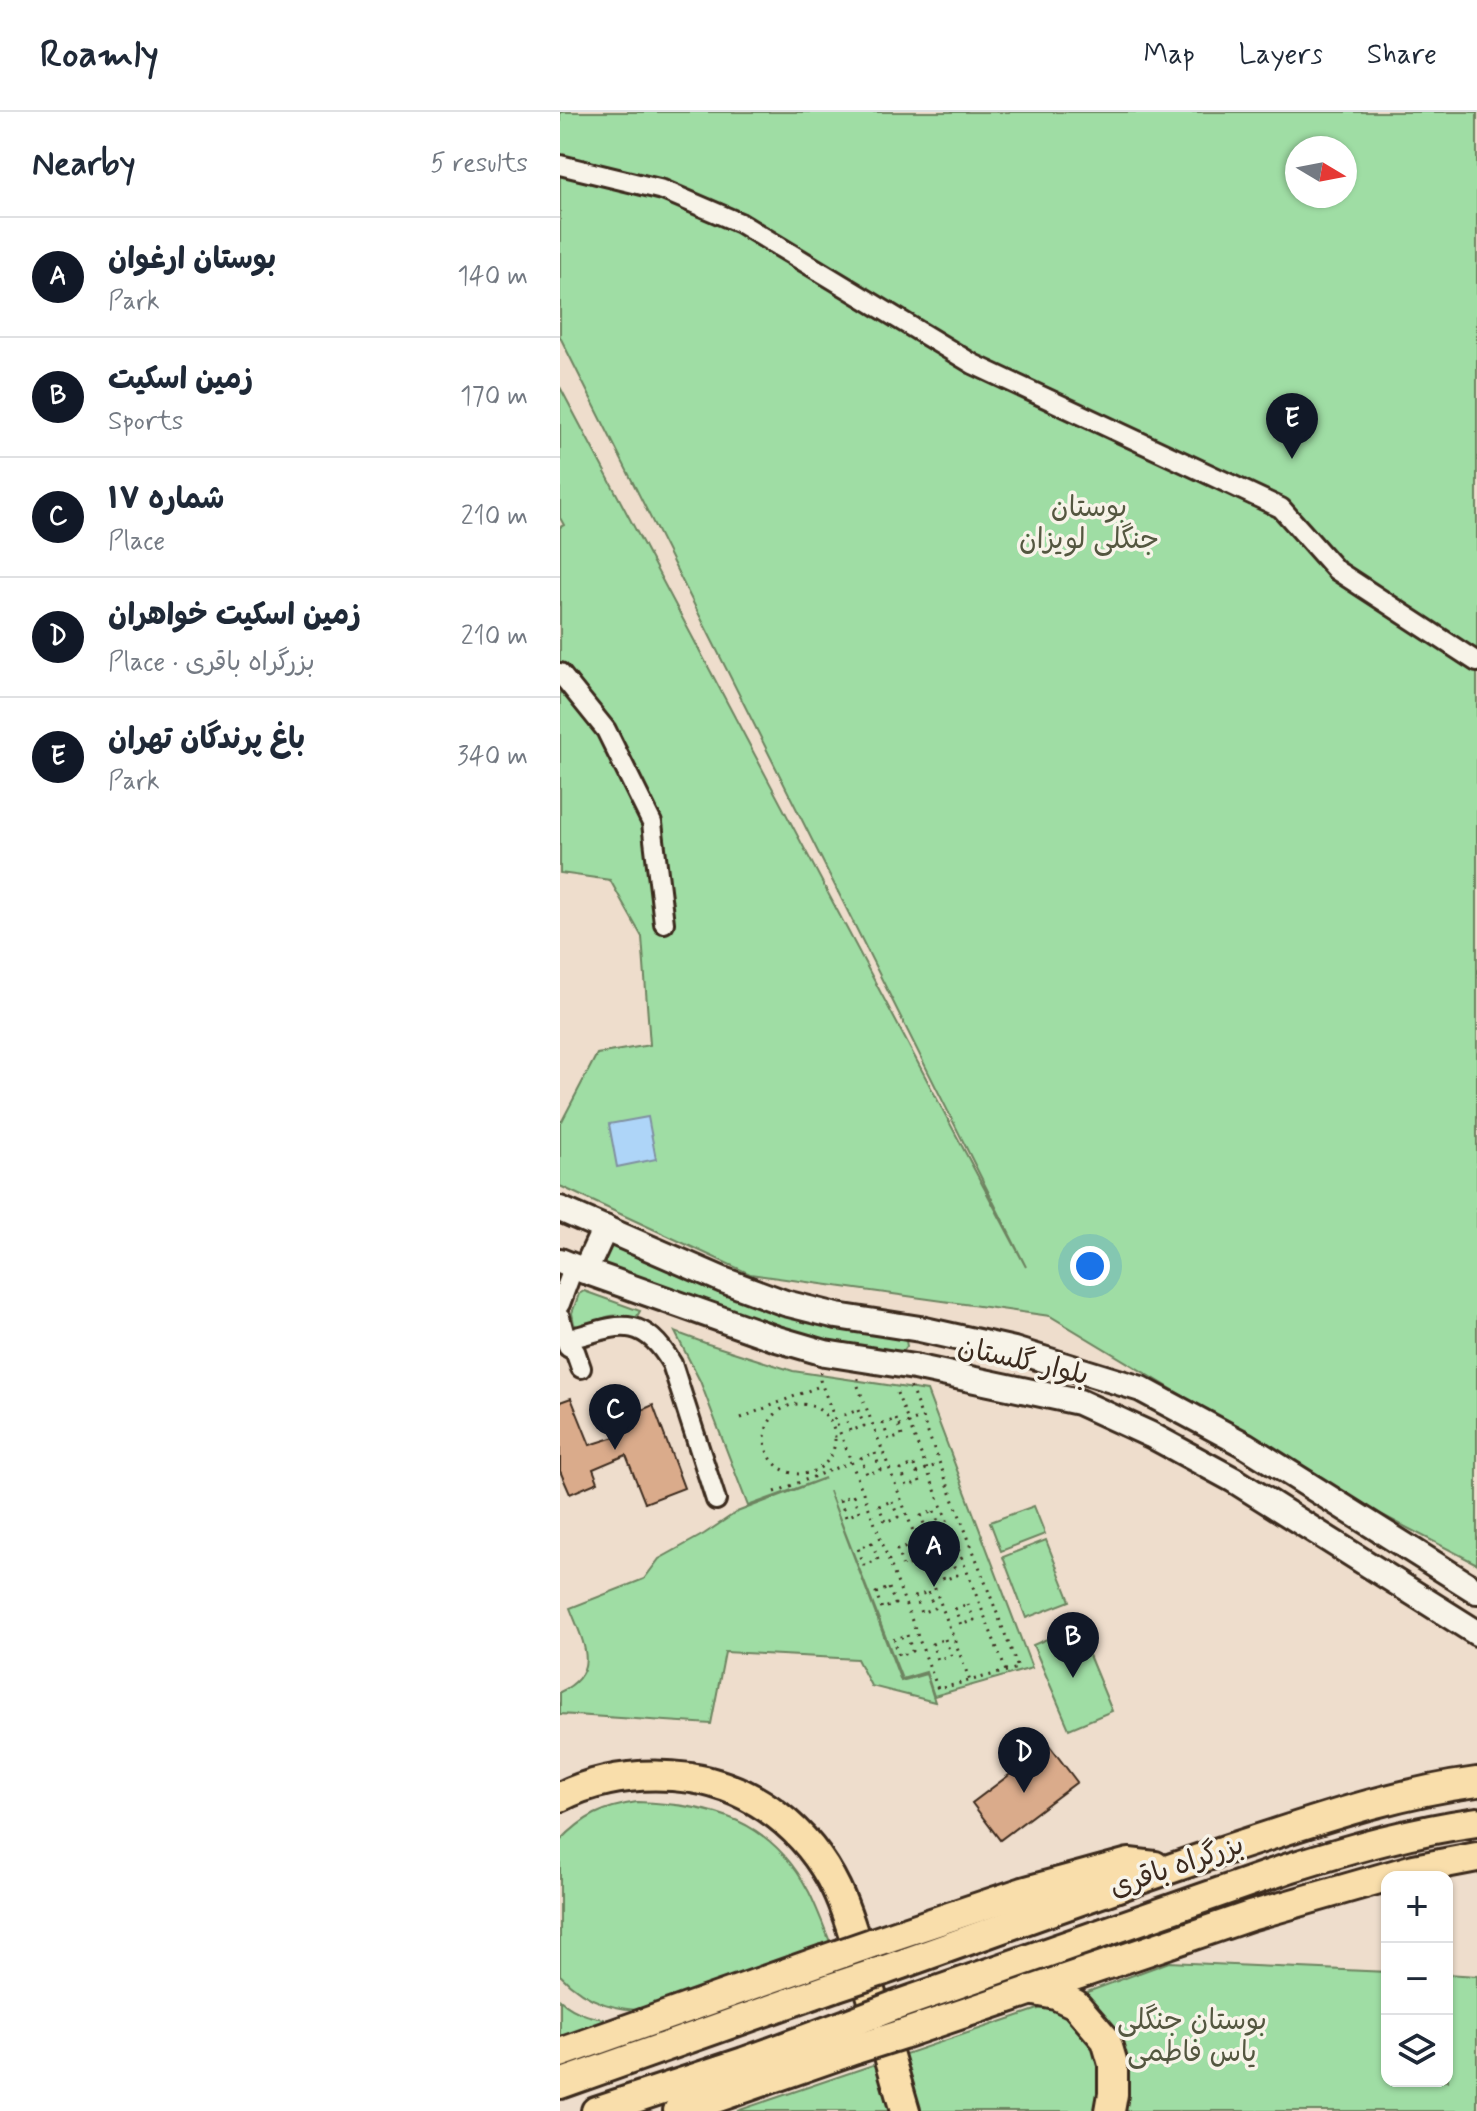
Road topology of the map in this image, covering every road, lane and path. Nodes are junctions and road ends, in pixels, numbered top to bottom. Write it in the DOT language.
graph roads {
  1 [pos="560,165"];
  2 [pos="1477,662"];
  3 [pos="560,673"];
  4 [pos="664,923"];
  5 [pos="560,1209"];
  6 [pos="605,1228"];
  7 [pos="573,1266"];
  8 [pos="560,1304"];
  9 [pos="560,1317"];
  10 [pos="920,1329"];
  11 [pos="567,1344"];
  12 [pos="825,1353"];
  13 [pos="860,1358"];
  14 [pos="914,1367"];
  15 [pos="575,1370"];
  16 [pos="822,1385"];
  17 [pos="897,1393"];
  18 [pos="784,1401"];
  19 [pos="787,1407"];
  20 [pos="741,1418"];
  21 [pos="921,1418"];
  22 [pos="847,1422"];
  23 [pos="908,1423"];
  24 [pos="835,1426"];
  25 [pos="899,1426"];
  26 [pos="886,1432"];
  27 [pos="877,1435"];
  28 [pos="886,1459"];
  29 [pos="851,1462"];
  30 [pos="878,1462"];
  31 [pos="939,1464"];
  32 [pos="864,1467"];
  33 [pos="927,1469"];
  34 [pos="854,1470"];
  35 [pos="917,1473"];
  36 [pos="813,1474"];
  37 [pos="904,1479"];
  38 [pos="895,1483"];
  39 [pos="775,1492"];
  40 [pos="716,1500"];
  41 [pos="866,1500"];
  42 [pos="856,1503"];
  43 [pos="904,1506"];
  44 [pos="895,1509"];
  45 [pos="882,1514"];
  46 [pos="945,1516"];
  47 [pos="873,1518"];
  48 [pos="937,1519"];
  49 [pos="884,1548"];
  50 [pos="874,1551"];
  51 [pos="921,1552"];
  52 [pos="914,1555"];
  53 [pos="901,1559"];
  54 [pos="963,1562"];
  55 [pos="890,1564"];
  56 [pos="954,1566"];
  57 [pos="941,1571"];
  58 [pos="930,1575"];
  59 [pos="1469,1586"];
  60 [pos="901,1592"];
  61 [pos="892,1595"];
  62 [pos="918,1606"];
  63 [pos="981,1608"];
  64 [pos="908,1610"];
  65 [pos="1441,1610"];
  66 [pos="971,1612"];
  67 [pos="958,1617"];
  68 [pos="948,1621"];
  69 [pos="1477,1633"];
  70 [pos="919,1639"];
  71 [pos="909,1642"];
  72 [pos="935,1652"];
  73 [pos="925,1655"];
  74 [pos="1006,1671"];
  75 [pos="970,1681"];
  76 [pos="1477,1782"];
  77 [pos="560,1797"];
  78 [pos="1477,1822"];
  79 [pos="1477,1857"];
  80 [pos="1172,1868"];
  81 [pos="1029,1990"];
  82 [pos="851,2037"];
  83 [pos="560,2053"];
  84 [pos="560,2084"];
  85 [pos="596,2111"];
  86 [pos="678,2111"];
  87 [pos="905,2111"];
  88 [pos="1110,2111"];
  1 -- 2 [label="street"];
  3 -- 4 [label="street"];
  5 -- 6 [label="main road, بلوار گلستان"];
  6 -- 7 [label="main road"];
  6 -- 10 [label="main road, بلوار گلستان"];
  7 -- 8 [label="street"];
  7 -- 12 [label="main road, بلوار گلستان"];
  9 -- 11 [label="street"];
  10 -- 14 [label="main road"];
  10 -- 59 [label="main road, بلوار گلستان"];
  11 -- 15 [label="street"];
  11 -- 40 [label="street"];
  12 -- 13 [label="main road, بلوار گلستان"];
  12 -- 16 [label="path"];
  13 -- 14 [label="main road, بلوار گلستان"];
  13 -- 27 [label="path"];
  14 -- 21 [label="path"];
  14 -- 65 [label="main road, بلوار گلستان"];
  16 -- 18 [label="path"];
  16 -- 24 [label="path"];
  17 -- 23 [label="path"];
  18 -- 19 [label="path"];
  18 -- 20 [label="path"];
  19 -- 24 [label="path"];
  19 -- 36 [label="path"];
  21 -- 23 [label="path"];
  21 -- 31 [label="path"];
  22 -- 22 [label="path"];
  22 -- 24 [label="path"];
  23 -- 25 [label="path"];
  23 -- 33 [label="path"];
  24 -- 29 [label="path"];
  24 -- 36 [label="path"];
  25 -- 26 [label="path"];
  25 -- 26 [label="path"];
  26 -- 27 [label="path"];
  27 -- 28 [label="path"];
  28 -- 30 [label="path"];
  28 -- 38 [label="path"];
  29 -- 34 [label="path"];
  29 -- 36 [label="path"];
  30 -- 32 [label="path"];
  30 -- 32 [label="path"];
  31 -- 33 [label="path"];
  31 -- 74 [label="path"];
  32 -- 34 [label="path"];
  33 -- 35 [label="path"];
  33 -- 46 [label="path"];
  34 -- 41 [label="path"];
  35 -- 37 [label="path"];
  35 -- 37 [label="path"];
  36 -- 39 [label="path"];
  37 -- 38 [label="path"];
  38 -- 43 [label="path"];
  41 -- 42 [label="path"];
  41 -- 47 [label="path"];
  42 -- 42 [label="path"];
  43 -- 44 [label="path"];
  43 -- 51 [label="path"];
  44 -- 45 [label="path"];
  44 -- 45 [label="path"];
  45 -- 47 [label="path"];
  46 -- 48 [label="path"];
  46 -- 54 [label="path"];
  47 -- 49 [label="path"];
  48 -- 48 [label="path"];
  49 -- 50 [label="path"];
  49 -- 55 [label="path"];
  50 -- 50 [label="path"];
  51 -- 52 [label="path"];
  51 -- 58 [label="path"];
  52 -- 53 [label="path"];
  52 -- 53 [label="path"];
  53 -- 55 [label="path"];
  54 -- 56 [label="path"];
  54 -- 63 [label="path"];
  55 -- 60 [label="path"];
  56 -- 57 [label="path"];
  56 -- 57 [label="path"];
  57 -- 58 [label="path"];
  58 -- 68 [label="path"];
  59 -- 65 [label="main road"];
  60 -- 61 [label="path"];
  60 -- 64 [label="path"];
  61 -- 61 [label="path"];
  62 -- 62 [label="path"];
  62 -- 64 [label="path"];
  63 -- 66 [label="path"];
  63 -- 74 [label="path"];
  64 -- 70 [label="path"];
  65 -- 69 [label="main road, بلوار گلستان"];
  66 -- 67 [label="path"];
  66 -- 67 [label="path"];
  67 -- 68 [label="path"];
  68 -- 75 [label="path"];
  70 -- 71 [label="path"];
  70 -- 73 [label="path"];
  71 -- 71 [label="path"];
  72 -- 72 [label="path"];
  72 -- 73 [label="path"];
  73 -- 75 [label="path"];
  74 -- 75 [label="path"];
  76 -- 80 [label="highway, بزرگراه باقری"];
  77 -- 87 [label="highway"];
  78 -- 82 [label="highway, بزرگراه باقری, bridge"];
  79 -- 81 [label="highway"];
  80 -- 83 [label="highway, bridge"];
  80 -- 84 [label="highway, بزرگراه باقری, bridge"];
  81 -- 82 [label="highway, bridge"];
  81 -- 88 [label="highway"];
  82 -- 85 [label="highway"];
  82 -- 86 [label="highway"];
}
